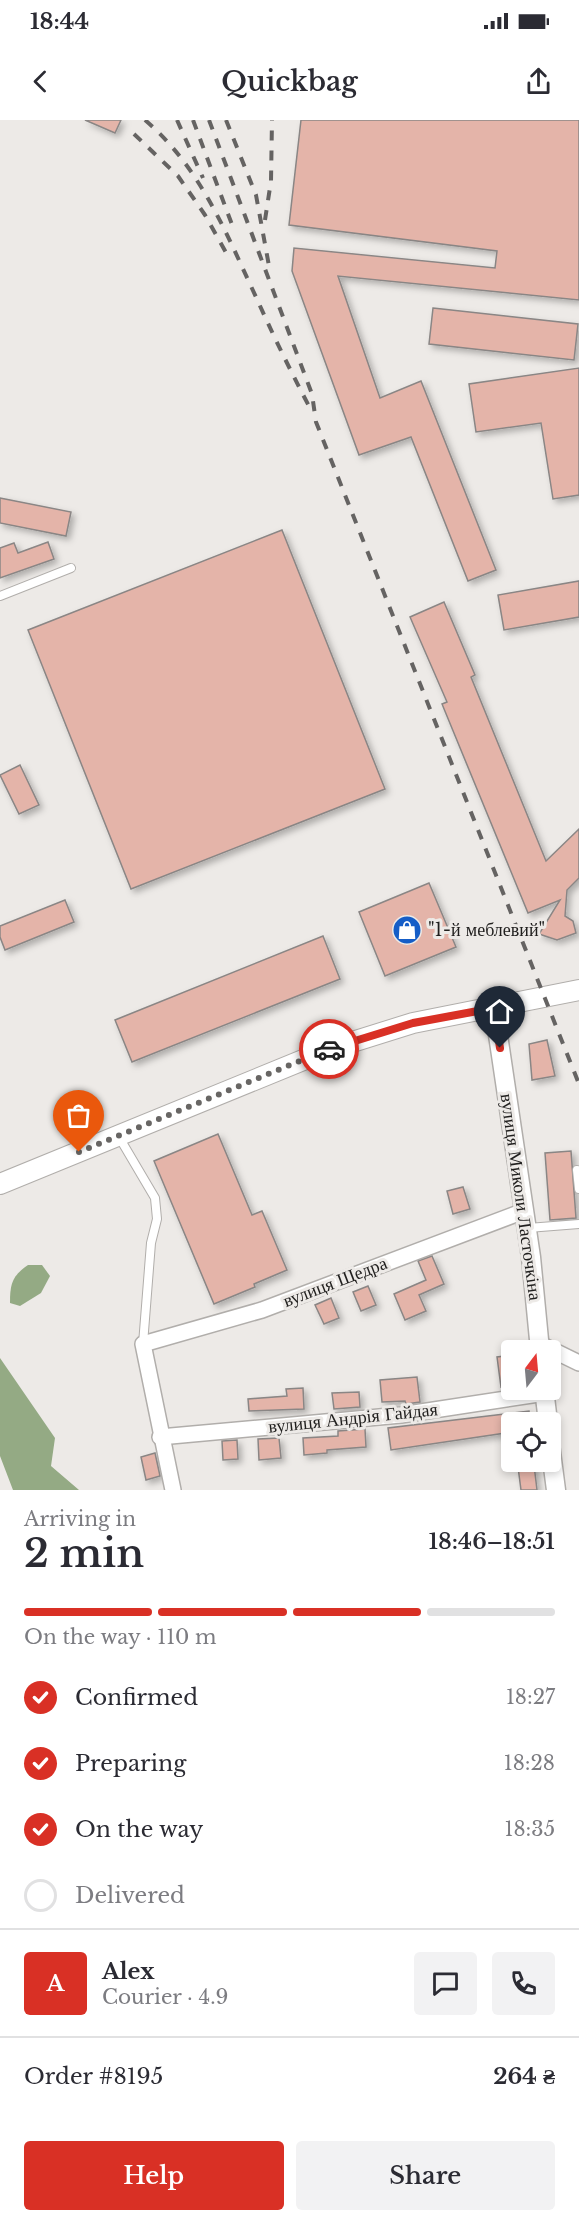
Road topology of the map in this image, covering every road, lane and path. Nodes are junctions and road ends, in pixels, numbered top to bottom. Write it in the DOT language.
graph roads {
  1 [pos="71,568"];
  2 [pos="0,596"];
  3 [pos="579,990"];
  4 [pos="494,1008"];
  5 [pos="119,1136"];
  6 [pos="577,1170"];
  7 [pos="0,1184"];
  8 [pos="579,1189"];
  9 [pos="525,1220"];
  10 [pos="579,1224"];
  11 [pos="539,1340"];
  12 [pos="143,1344"];
  13 [pos="561,1356"];
  14 [pos="579,1363"];
  15 [pos="501,1398"];
  16 [pos="160,1437"];
  17 [pos="554,1472"];
  18 [pos="173,1490"];
  19 [pos="556,1490"];
  1 -- 2 [label="lane"];
  3 -- 4 [label="main road"];
  4 -- 5 [label="main road"];
  4 -- 9 [label="street, вулиця Миколи Ласточкіна"];
  5 -- 7 [label="main road"];
  5 -- 12 [label="lane"];
  6 -- 8 [label="lane"];
  9 -- 10 [label="lane"];
  9 -- 11 [label="street, вулиця Миколи Ласточкіна"];
  9 -- 12 [label="street, вулиця Щедра"];
  12 -- 16 [label="street"];
  13 -- 14 [label="street"];
  15 -- 16 [label="street, вулиця Андрія Гайдая"];
  16 -- 18 [label="street"];
  17 -- 19 [label="street"];
}
